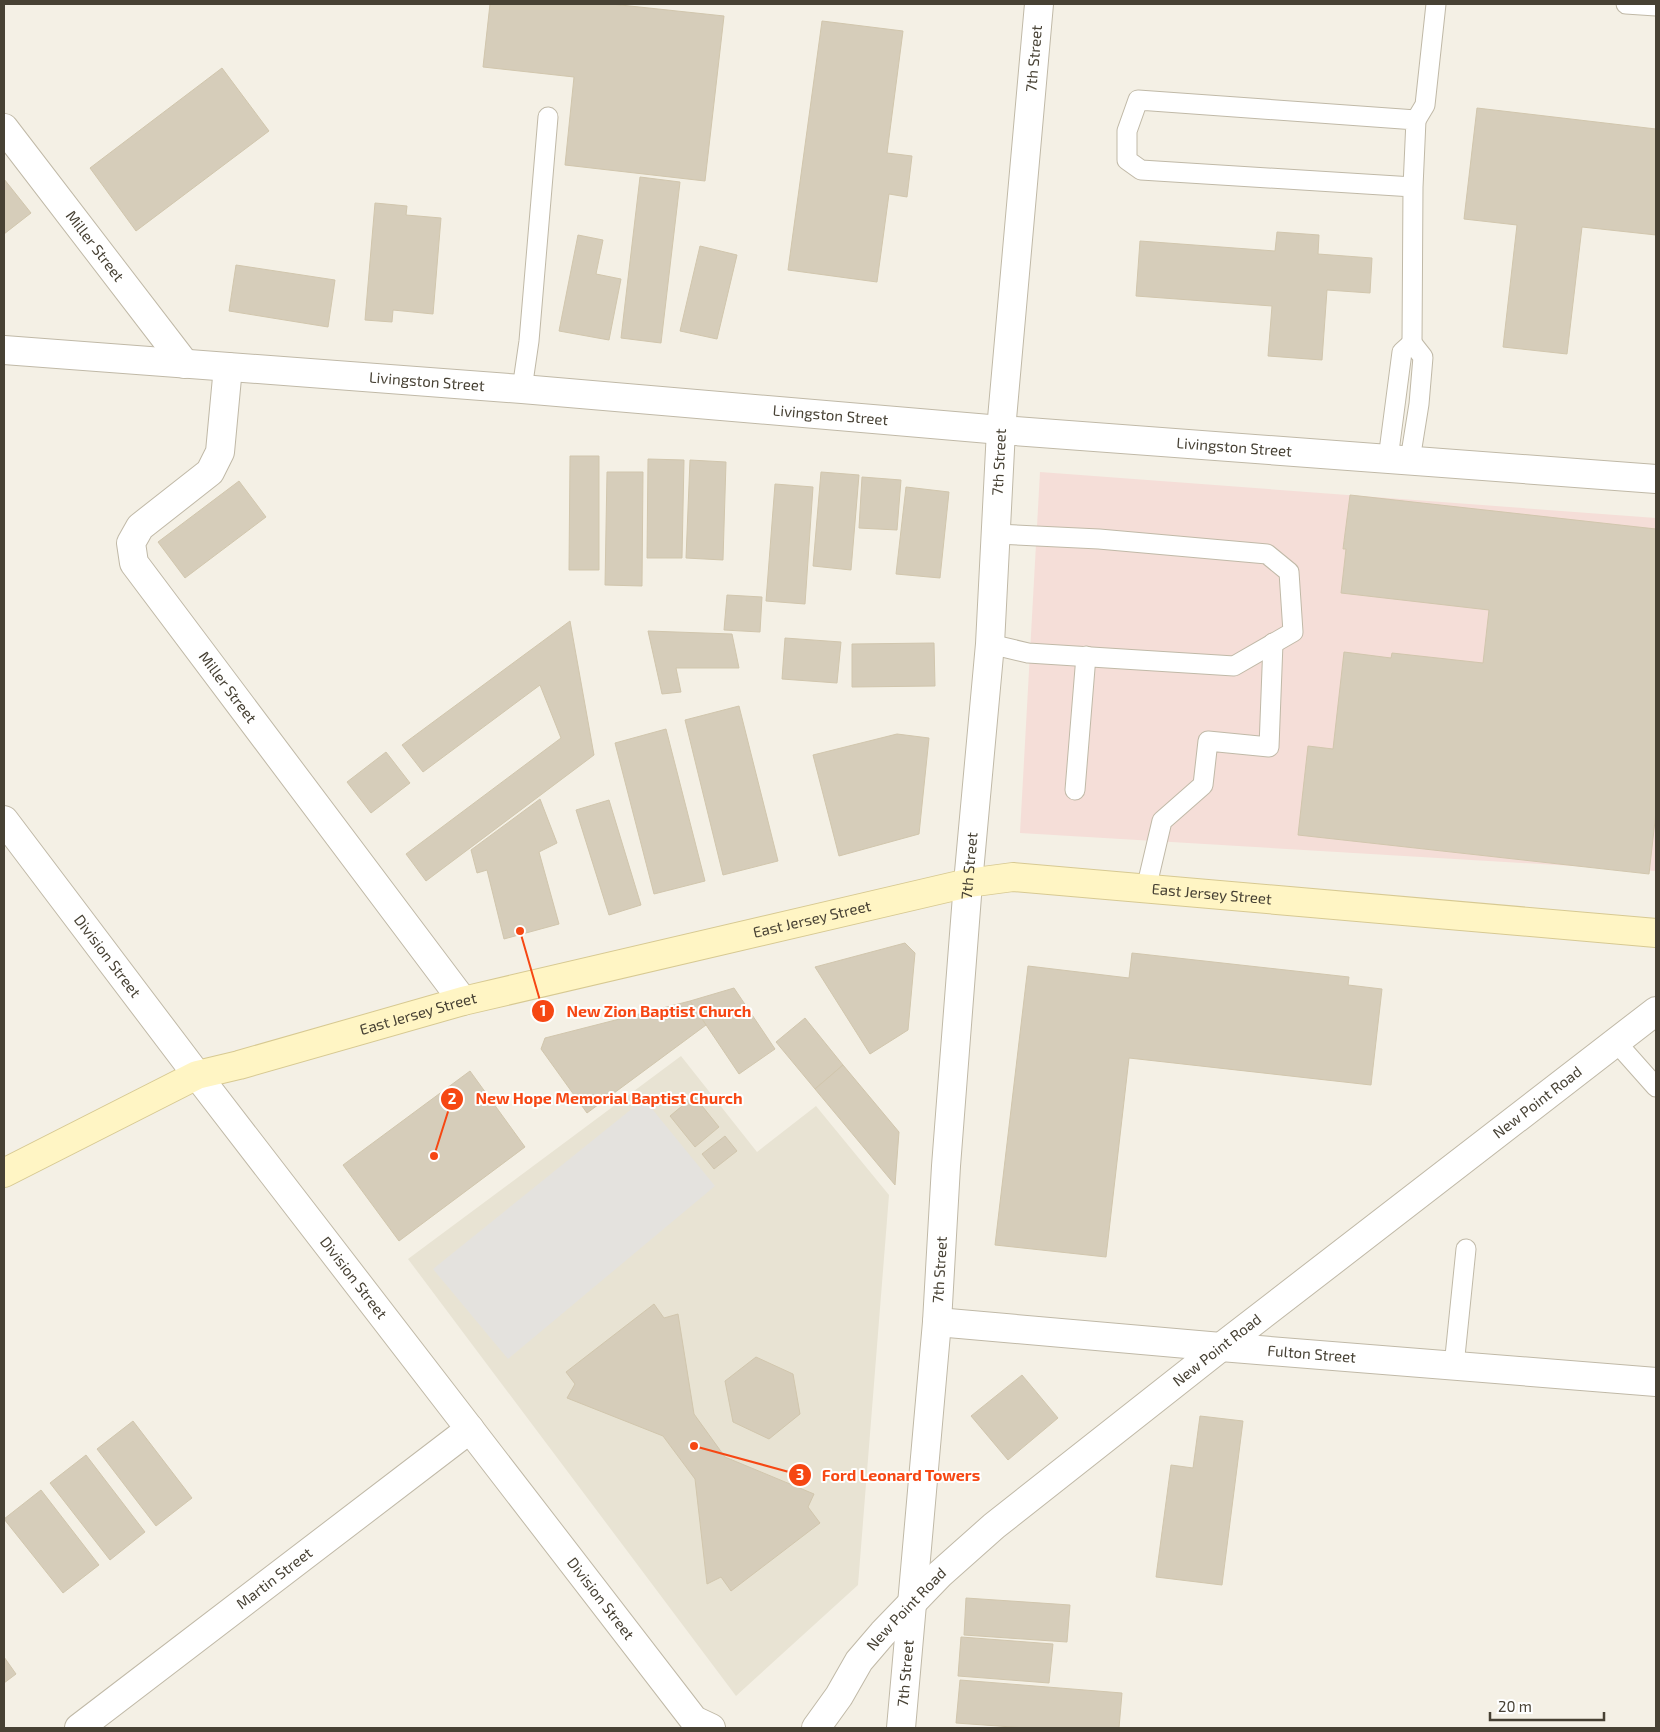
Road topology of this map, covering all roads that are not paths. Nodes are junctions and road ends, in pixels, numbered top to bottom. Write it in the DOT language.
graph roads {
  1 [pos="1039,4"];
  2 [pos="1436,4"];
  3 [pos="1626,4"];
  4 [pos="1656,6"];
  5 [pos="548,118"];
  6 [pos="1416,120"];
  7 [pos="4,128"];
  8 [pos="1413,187"];
  9 [pos="4,350"];
  10 [pos="184,364"];
  11 [pos="228,366"];
  12 [pos="522,389"];
  13 [pos="1001,430"];
  14 [pos="1399,460"];
  15 [pos="1656,479"];
  16 [pos="996,534"];
  17 [pos="1273,643"];
  18 [pos="990,644"];
  19 [pos="1086,656"];
  20 [pos="1075,790"];
  21 [pos="4,820"];
  22 [pos="968,883"];
  23 [pos="1146,888"];
  24 [pos="1656,933"];
  25 [pos="463,1001"];
  26 [pos="1656,1011"];
  27 [pos="1616,1042"];
  28 [pos="197,1075"];
  29 [pos="1656,1087"];
  30 [pos="4,1173"];
  31 [pos="1466,1249"];
  32 [pos="937,1322"];
  33 [pos="1221,1347"];
  34 [pos="1454,1366"];
  35 [pos="1656,1382"];
  36 [pos="470,1429"];
  37 [pos="912,1602"];
  38 [pos="79,1728"];
  39 [pos="711,1728"];
  40 [pos="816,1728"];
  41 [pos="902,1728"];
  1 -- 13 [label="street, 7th Street"];
  2 -- 6 [label="lane"];
  3 -- 4 [label="lane"];
  5 -- 12 [label="lane"];
  6 -- 8 [label="lane"];
  6 -- 8 [label="lane"];
  7 -- 10 [label="street, Miller Street"];
  8 -- 14 [label="lane"];
  9 -- 10 [label="street, Livingston Street"];
  10 -- 11 [label="street, Livingston Street"];
  11 -- 12 [label="street, Livingston Street"];
  11 -- 25 [label="street, Miller Street"];
  12 -- 13 [label="street, Livingston Street"];
  13 -- 14 [label="street, Livingston Street"];
  13 -- 16 [label="street, 7th Street"];
  14 -- 15 [label="street, Livingston Street"];
  16 -- 17 [label="lane"];
  16 -- 18 [label="street, 7th Street"];
  17 -- 19 [label="lane"];
  17 -- 23 [label="lane"];
  18 -- 19 [label="lane"];
  18 -- 22 [label="street, 7th Street"];
  19 -- 20 [label="lane"];
  21 -- 28 [label="street, Division Street"];
  22 -- 23 [label="street, East Jersey Street"];
  22 -- 25 [label="street, East Jersey Street"];
  22 -- 32 [label="street, 7th Street"];
  23 -- 24 [label="street, East Jersey Street"];
  25 -- 28 [label="street, East Jersey Street"];
  26 -- 27 [label="street, New Point Road"];
  27 -- 29 [label="lane"];
  27 -- 33 [label="street, New Point Road"];
  28 -- 30 [label="street, East Jersey Street"];
  28 -- 36 [label="street, Division Street"];
  31 -- 34 [label="lane"];
  32 -- 33 [label="street, Fulton Street"];
  32 -- 37 [label="street, 7th Street"];
  33 -- 34 [label="street, Fulton Street"];
  33 -- 37 [label="street, New Point Road"];
  34 -- 35 [label="street, Fulton Street"];
  36 -- 38 [label="street, Martin Street"];
  36 -- 39 [label="street, Division Street"];
  37 -- 40 [label="street, New Point Road"];
  37 -- 41 [label="street, 7th Street"];
}
